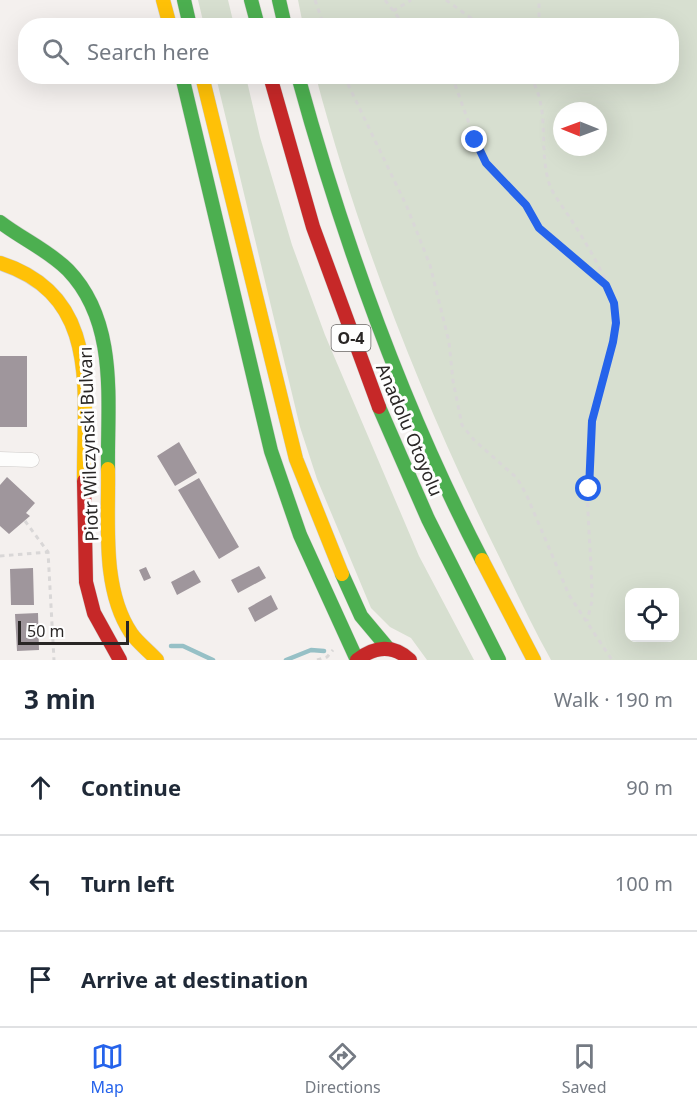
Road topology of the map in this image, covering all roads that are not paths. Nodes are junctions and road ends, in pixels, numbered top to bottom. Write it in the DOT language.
graph roads {
  1 [pos="164,0"];
  2 [pos="184,0"];
  3 [pos="251,0"];
  4 [pos="279,0"];
  5 [pos="168,18"];
  6 [pos="188,18"];
  7 [pos="256,18"];
  8 [pos="283,18"];
  9 [pos="184,84"];
  10 [pos="204,84"];
  11 [pos="272,84"];
  12 [pos="300,84"];
  13 [pos="0,222"];
  14 [pos="0,264"];
  15 [pos="0,459"];
  16 [pos="32,460"];
  17 [pos="387,647"];
  18 [pos="120,660"];
  19 [pos="157,660"];
  20 [pos="357,660"];
  21 [pos="410,660"];
  22 [pos="499,660"];
  23 [pos="534,660"];
  1 -- 5 [label="main road"];
  2 -- 6 [label="main road"];
  3 -- 7 [label="main road"];
  4 -- 8 [label="main road"];
  9 -- 20 [label="main road"];
  10 -- 17 [label="main road"];
  11 -- 22 [label="main road, Anadolu Otoyolu / O-4"];
  12 -- 23 [label="main road, Anadolu Otoyolu / O-4"];
  13 -- 19 [label="main road, Piotr Wilczynski Bulvarı"];
  14 -- 18 [label="main road, Piotr Wilczynski Bulvarı"];
  15 -- 16 [label="street"];
  17 -- 20 [label="main road"];
  17 -- 21 [label="main road"];
}
